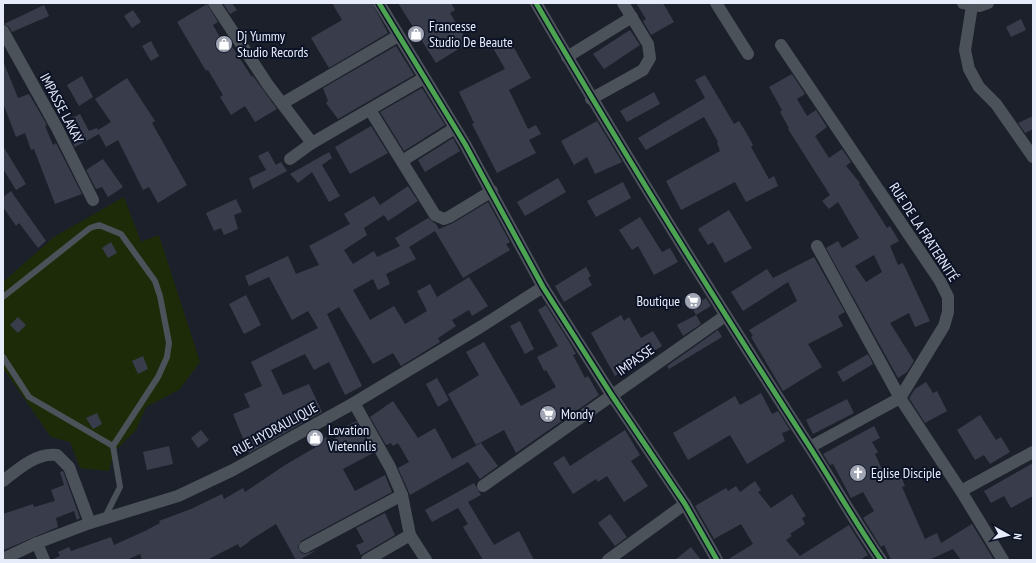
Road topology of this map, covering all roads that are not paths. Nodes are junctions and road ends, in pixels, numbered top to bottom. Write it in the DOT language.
graph roads {
  1 [pos="214,3"];
  2 [pos="378,3"];
  3 [pos="536,3"];
  4 [pos="623,3"];
  5 [pos="716,3"];
  6 [pos="988,3"];
  7 [pos="967,4"];
  8 [pos="632,17"];
  9 [pos="3,31"];
  10 [pos="398,36"];
  11 [pos="781,45"];
  12 [pos="748,54"];
  13 [pos="567,57"];
  14 [pos="424,78"];
  15 [pos="591,98"];
  16 [pos="283,103"];
  17 [pos="370,110"];
  18 [pos="455,128"];
  19 [pos="312,143"];
  20 [pos="1033,157"];
  21 [pos="290,159"];
  22 [pos="402,161"];
  23 [pos="492,191"];
  24 [pos="93,200"];
  25 [pos="817,246"];
  26 [pos="543,287"];
  27 [pos="3,297"];
  28 [pos="726,316"];
  29 [pos="3,357"];
  30 [pos="611,394"];
  31 [pos="900,398"];
  32 [pos="354,403"];
  33 [pos="113,446"];
  34 [pos="810,447"];
  35 [pos="1033,452"];
  36 [pos="3,481"];
  37 [pos="483,486"];
  38 [pos="961,491"];
  39 [pos="402,495"];
  40 [pos="685,504"];
  41 [pos="104,519"];
  42 [pos="90,523"];
  43 [pos="410,534"];
  44 [pos="37,543"];
  45 [pos="305,547"];
  46 [pos="3,559"];
  47 [pos="44,560"];
  48 [pos="367,560"];
  49 [pos="426,560"];
  50 [pos="608,560"];
  51 [pos="718,560"];
  52 [pos="881,560"];
  53 [pos="1003,560"];
  1 -- 16 [label="street"];
  2 -- 10 [label="street"];
  3 -- 13 [label="street"];
  4 -- 8 [label="street"];
  5 -- 12 [label="street"];
  6 -- 7 [label="street"];
  7 -- 20 [label="street"];
  8 -- 13 [label="street"];
  8 -- 15 [label="street"];
  9 -- 24 [label="street, IMPASSE LAKAY"];
  10 -- 14 [label="street"];
  10 -- 16 [label="street"];
  11 -- 31 [label="street, RUE DE LA FRATERNITÉ"];
  13 -- 15 [label="street"];
  14 -- 17 [label="street"];
  14 -- 18 [label="street"];
  15 -- 28 [label="street"];
  16 -- 19 [label="street"];
  17 -- 19 [label="street"];
  17 -- 22 [label="street"];
  18 -- 22 [label="street"];
  18 -- 23 [label="street"];
  19 -- 21 [label="street"];
  22 -- 23 [label="street"];
  23 -- 26 [label="street"];
  25 -- 31 [label="street"];
  26 -- 30 [label="street"];
  26 -- 32 [label="street, RUE HYDRAULIQUE"];
  27 -- 33 [label="lane"];
  28 -- 30 [label="street, IMPASSE"];
  28 -- 34 [label="street"];
  29 -- 33 [label="lane"];
  30 -- 37 [label="street, IMPASSE"];
  30 -- 40 [label="street"];
  31 -- 34 [label="street"];
  31 -- 38 [label="street"];
  32 -- 39 [label="street"];
  32 -- 41 [label="street, RUE HYDRAULIQUE"];
  33 -- 41 [label="lane"];
  34 -- 52 [label="street"];
  35 -- 38 [label="street"];
  36 -- 42 [label="street"];
  38 -- 53 [label="street"];
  39 -- 43 [label="street"];
  39 -- 45 [label="street"];
  40 -- 50 [label="street"];
  40 -- 51 [label="street"];
  41 -- 42 [label="street, RUE HYDRAULIQUE"];
  42 -- 44 [label="street, RUE HYDRAULIQUE"];
  43 -- 48 [label="street"];
  43 -- 49 [label="street"];
  44 -- 46 [label="street, RUE HYDRAULIQUE"];
  44 -- 47 [label="street"];
}
